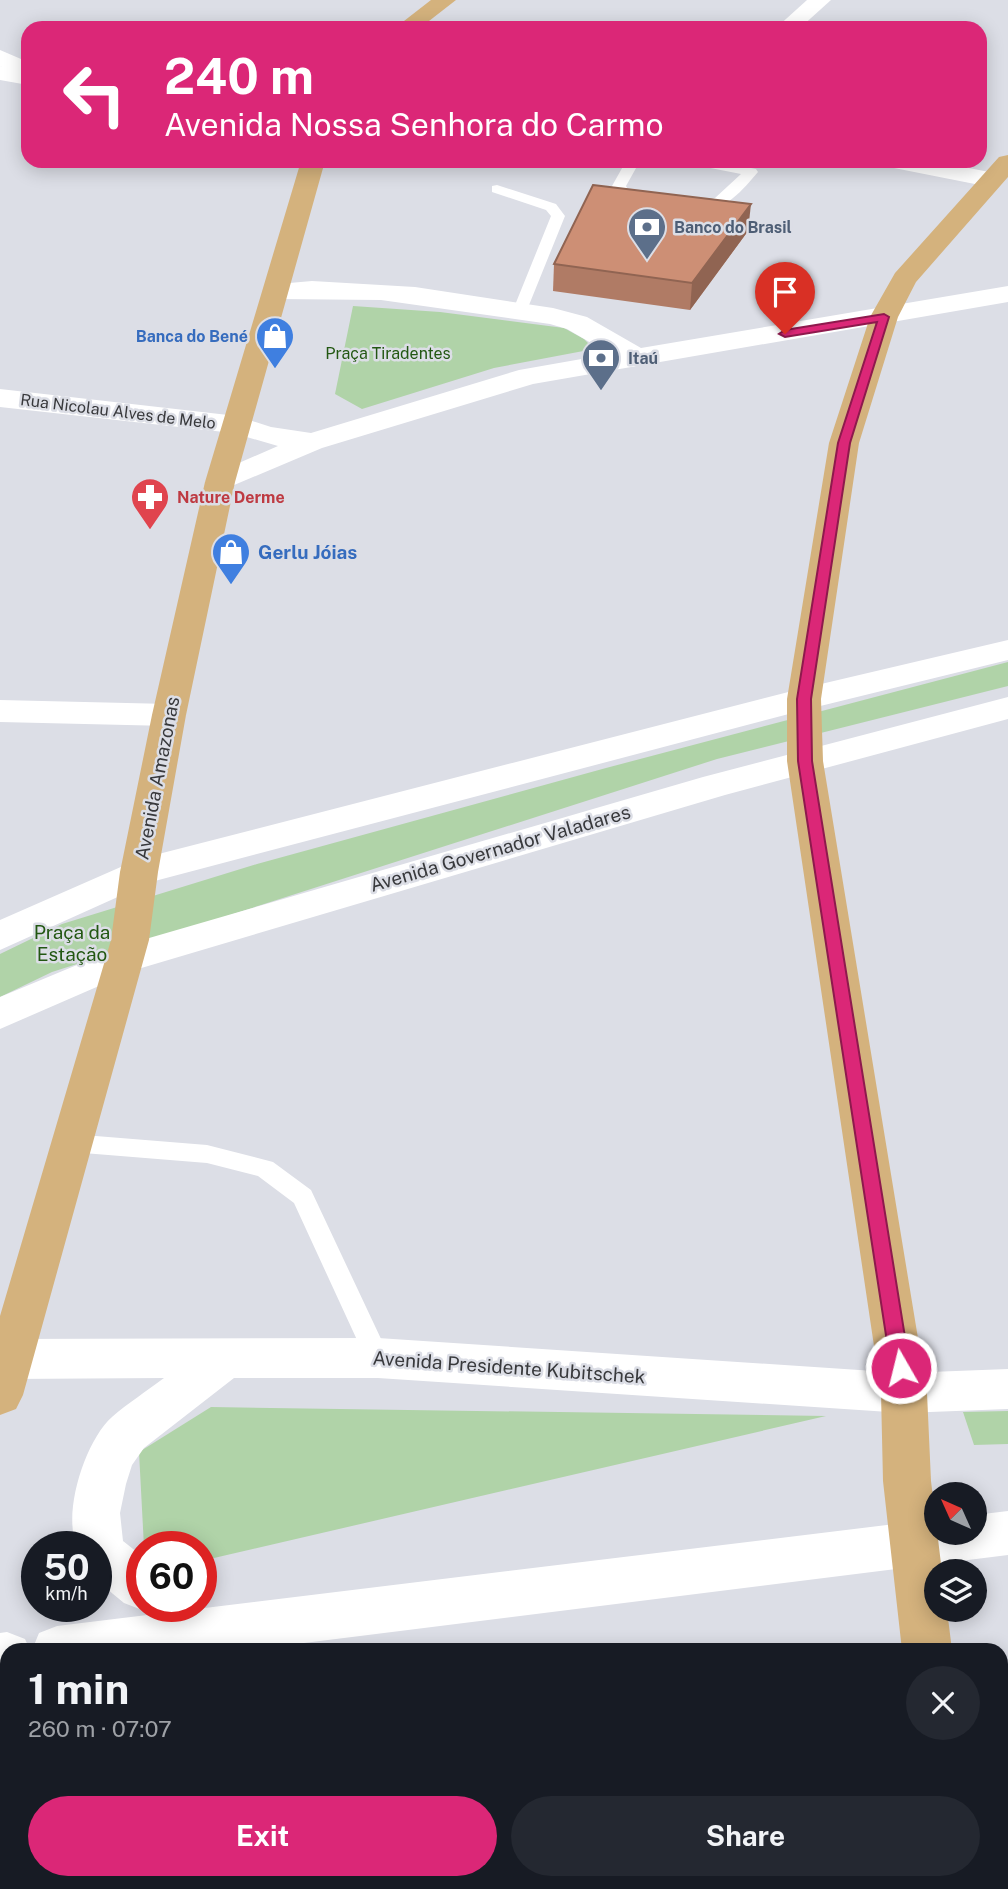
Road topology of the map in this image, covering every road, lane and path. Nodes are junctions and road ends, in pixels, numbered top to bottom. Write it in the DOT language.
graph roads {
  1 [pos="445,0"];
  2 [pos="820,0"];
  3 [pos="416,21"];
  4 [pos="795,21"];
  5 [pos="0,57"];
  6 [pos="21,68"];
  7 [pos="0,73"];
  8 [pos="21,79"];
  9 [pos="21,82"];
  10 [pos="0,85"];
  11 [pos="311,168"];
  12 [pos="629,168"];
  13 [pos="731,168"];
  14 [pos="968,168"];
  15 [pos="999,171"];
  16 [pos="496,188"];
  17 [pos="277,290"];
  18 [pos="1008,294"];
  19 [pos="520,310"];
  20 [pos="884,317"];
  21 [pos="638,358"];
  22 [pos="0,398"];
  23 [pos="237,425"];
  24 [pos="312,442"];
  25 [pos="220,482"];
  26 [pos="1008,650"];
  27 [pos="804,699"];
  28 [pos="1008,708"];
  29 [pos="0,711"];
  30 [pos="169,715"];
  31 [pos="805,761"];
  32 [pos="139,872"];
  33 [pos="0,936"];
  34 [pos="125,959"];
  35 [pos="0,1014"];
  36 [pos="71,1143"];
  37 [pos="226,1358"];
  38 [pos="378,1359"];
  39 [pos="5,1377"];
  40 [pos="1008,1389"];
  41 [pos="904,1393"];
  42 [pos="1008,1533"];
  43 [pos="915,1545"];
  44 [pos="126,1574"];
  45 [pos="217,1617"];
  46 [pos="176,1622"];
  47 [pos="87,1643"];
  48 [pos="926,1643"];
  1 -- 3 [label="main road"];
  2 -- 4 [label="street"];
  5 -- 6 [label="street"];
  7 -- 8 [label="street"];
  9 -- 10 [label="street"];
  11 -- 17 [label="main road, Avenida Amazonas"];
  12 -- 13 [label="lane"];
  14 -- 15 [label="street"];
  15 -- 20 [label="main road"];
  16 -- 19 [label="lane"];
  17 -- 19 [label="street"];
  17 -- 23 [label="main road, Avenida Amazonas"];
  18 -- 20 [label="street"];
  19 -- 21 [label="street"];
  20 -- 21 [label="street"];
  20 -- 27 [label="main road"];
  21 -- 24 [label="street"];
  22 -- 23 [label="street, Rua Nicolau Alves de Melo"];
  23 -- 24 [label="street, Rua Nicolau Alves de Melo"];
  23 -- 25 [label="main road, Avenida Amazonas"];
  24 -- 25 [label="street"];
  25 -- 30 [label="main road, Avenida Amazonas"];
  26 -- 27 [label="street"];
  27 -- 31 [label="main road"];
  27 -- 32 [label="street"];
  28 -- 31 [label="street, Avenida Governador Valadares"];
  29 -- 30 [label="street"];
  30 -- 32 [label="main road, Avenida Amazonas"];
  31 -- 34 [label="street, Avenida Governador Valadares"];
  31 -- 41 [label="main road"];
  32 -- 33 [label="street"];
  32 -- 34 [label="main road, Avenida Amazonas"];
  34 -- 35 [label="street, Avenida Governador Valadares"];
  34 -- 36 [label="main road, Avenida Amazonas"];
  36 -- 38 [label="lane"];
  36 -- 39 [label="main road, Avenida Amazonas"];
  37 -- 38 [label="street, Avenida Presidente Kubitschek"];
  37 -- 39 [label="street, Avenida Presidente Kubitschek"];
  37 -- 44 [label="street"];
  38 -- 41 [label="street, Avenida Presidente Kubitschek"];
  40 -- 41 [label="street, Avenida Presidente Kubitschek"];
  41 -- 43 [label="main road"];
  42 -- 43 [label="street"];
  43 -- 45 [label="street"];
  43 -- 48 [label="main road"];
  46 -- 47 [label="street"];
}
